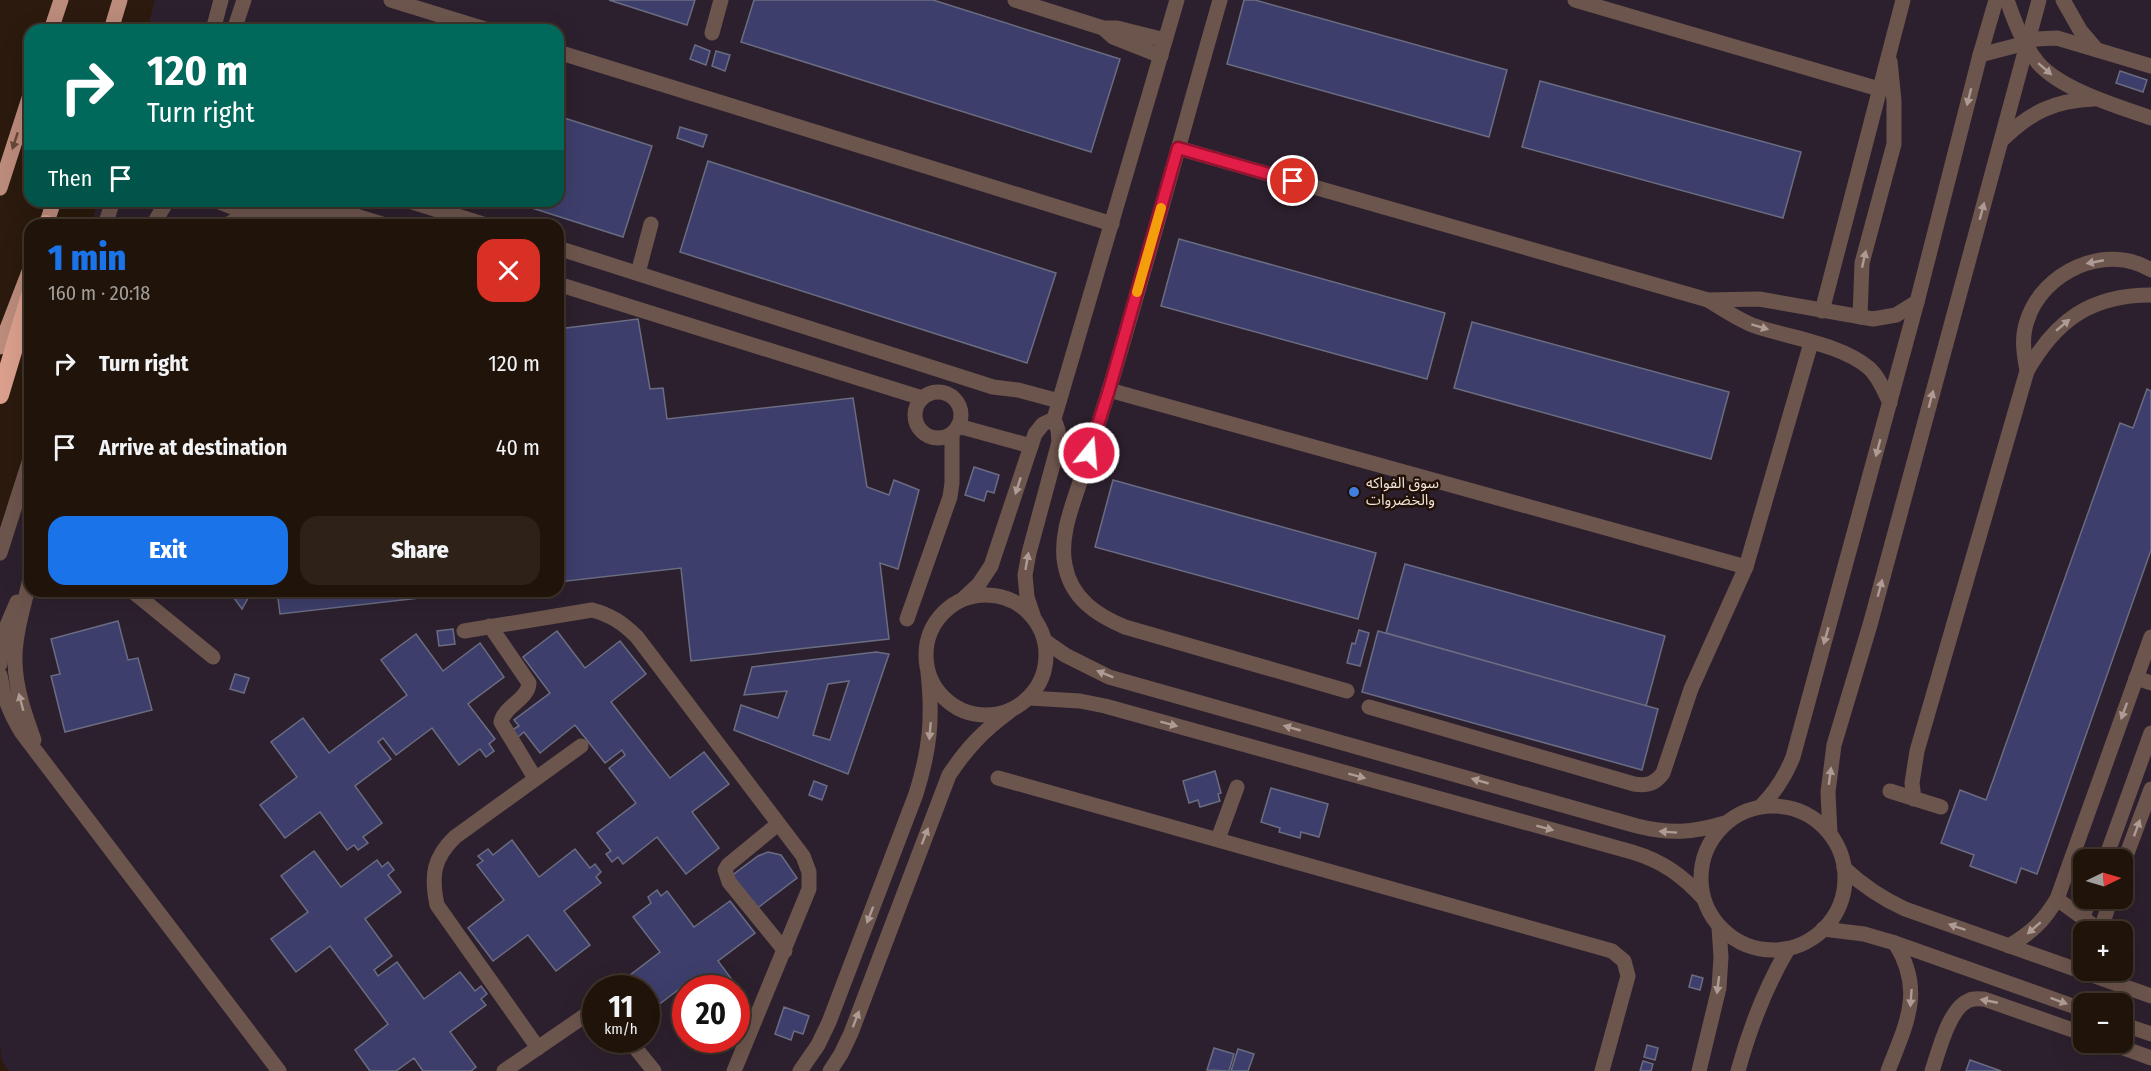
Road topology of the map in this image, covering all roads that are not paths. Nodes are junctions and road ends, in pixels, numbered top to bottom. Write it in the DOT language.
graph roads {
  1 [pos="61,0"];
  2 [pos="120,0"];
  3 [pos="221,0"];
  4 [pos="244,0"];
  5 [pos="391,0"];
  6 [pos="721,0"];
  7 [pos="1015,0"];
  8 [pos="1177,0"];
  9 [pos="1220,0"];
  10 [pos="1575,0"];
  11 [pos="1903,0"];
  12 [pos="1996,0"];
  13 [pos="2007,0"];
  14 [pos="2039,0"];
  15 [pos="2064,0"];
  16 [pos="53,24"];
  17 [pos="113,24"];
  18 [pos="215,24"];
  19 [pos="236,24"];
  20 [pos="469,24"];
  21 [pos="712,33"];
  22 [pos="2026,43"];
  23 [pos="1163,48"];
  24 [pos="2097,50"];
  25 [pos="1889,52"];
  26 [pos="564,54"];
  27 [pos="1980,55"];
  28 [pos="2151,66"];
  29 [pos="1879,89"];
  30 [pos="2096,99"];
  31 [pos="24,114"];
  32 [pos="2151,118"];
  33 [pos="2001,141"];
  34 [pos="1178,148"];
  35 [pos="0,188"];
  36 [pos="227,207"];
  37 [pos="428,207"];
  38 [pos="247,219"];
  39 [pos="366,219"];
  40 [pos="467,219"];
  41 [pos="651,224"];
  42 [pos="1112,224"];
  43 [pos="564,250"];
  44 [pos="2150,265"];
  45 [pos="638,273"];
  46 [pos="24,285"];
  47 [pos="564,286"];
  48 [pos="2151,295"];
  49 [pos="1708,300"];
  50 [pos="1917,302"];
  51 [pos="1822,311"];
  52 [pos="24,315"];
  53 [pos="1860,317"];
  54 [pos="1811,343"];
  55 [pos="0,347"];
  56 [pos="2027,371"];
  57 [pos="1109,390"];
  58 [pos="0,395"];
  59 [pos="922,398"];
  60 [pos="1890,403"];
  61 [pos="1057,410"];
  62 [pos="955,430"];
  63 [pos="1031,446"];
  64 [pos="24,478"];
  65 [pos="0,553"];
  66 [pos="1746,567"];
  67 [pos="24,585"];
  68 [pos="26,597"];
  69 [pos="141,597"];
  70 [pos="964,598"];
  71 [pos="1034,618"];
  72 [pos="907,619"];
  73 [pos="490,626"];
  74 [pos="464,631"];
  75 [pos="2151,637"];
  76 [pos="1046,641"];
  77 [pos="213,657"];
  78 [pos="0,664"];
  79 [pos="928,672"];
  80 [pos="0,675"];
  81 [pos="2144,680"];
  82 [pos="1347,691"];
  83 [pos="1030,698"];
  84 [pos="1369,707"];
  85 [pos="1009,712"];
  86 [pos="2151,733"];
  87 [pos="581,746"];
  88 [pos="40,757"];
  89 [pos="535,778"];
  90 [pos="998,778"];
  91 [pos="1237,787"];
  92 [pos="2151,789"];
  93 [pos="1890,791"];
  94 [pos="1914,799"];
  95 [pos="1761,806"];
  96 [pos="1941,807"];
  97 [pos="1725,823"];
  98 [pos="778,824"];
  99 [pos="1830,834"];
  100 [pos="1218,839"];
  101 [pos="2109,849"];
  102 [pos="2129,849"];
  103 [pos="1844,868"];
  104 [pos="1703,898"];
  105 [pos="2057,899"];
  106 [pos="2087,909"];
  107 [pos="2084,917"];
  108 [pos="2089,921"];
  109 [pos="1719,927"];
  110 [pos="1823,929"];
  111 [pos="1895,943"];
  112 [pos="2009,946"];
  113 [pos="1788,949"];
  114 [pos="785,951"];
  115 [pos="2073,966"];
  116 [pos="2114,981"];
  117 [pos="2151,996"];
  118 [pos="2073,1006"];
  119 [pos="582,1018"];
  120 [pos="2133,1028"];
  121 [pos="2073,1030"];
  122 [pos="2151,1034"];
  123 [pos="538,1048"];
  124 [pos="2133,1051"];
  125 [pos="639,1053"];
  126 [pos="2151,1058"];
  127 [pos="835,1069"];
  128 [pos="279,1071"];
  129 [pos="504,1071"];
  130 [pos="654,1071"];
  131 [pos="734,1071"];
  132 [pos="800,1071"];
  133 [pos="1602,1071"];
  134 [pos="1699,1071"];
  135 [pos="1738,1071"];
  136 [pos="1888,1071"];
  137 [pos="1932,1071"];
  1 -- 16 [label="main road"];
  2 -- 17 [label="main road"];
  3 -- 18 [label="street"];
  4 -- 19 [label="street"];
  5 -- 20 [label="street"];
  6 -- 21 [label="street"];
  7 -- 23 [label="street"];
  8 -- 23 [label="street"];
  9 -- 34 [label="street"];
  10 -- 29 [label="street"];
  11 -- 25 [label="street"];
  12 -- 27 [label="street"];
  13 -- 22 [label="street"];
  14 -- 22 [label="street"];
  15 -- 24 [label="street"];
  22 -- 24 [label="street"];
  22 -- 27 [label="street"];
  22 -- 30 [label="street, one-way"];
  22 -- 33 [label="street"];
  23 -- 42 [label="street"];
  24 -- 28 [label="street"];
  25 -- 29 [label="street"];
  53 -- 25 [label="street, one-way"];
  26 -- 42 [label="street"];
  27 -- 50 [label="street, one-way"];
  29 -- 51 [label="street"];
  30 -- 32 [label="street"];
  30 -- 33 [label="street"];
  31 -- 35 [label="main road, one-way"];
  99 -- 33 [label="street, one-way"];
  34 -- 49 [label="street"];
  34 -- 57 [label="street"];
  36 -- 38 [label="street"];
  37 -- 40 [label="street"];
  38 -- 39 [label="street"];
  41 -- 45 [label="street"];
  42 -- 61 [label="street"];
  43 -- 45 [label="street"];
  44 -- 56 [label="street, one-way"];
  45 -- 61 [label="street"];
  46 -- 55 [label="main road"];
  47 -- 59 [label="street"];
  56 -- 48 [label="street, one-way"];
  49 -- 51 [label="street"];
  49 -- 54 [label="street, one-way"];
  50 -- 53 [label="street"];
  50 -- 60 [label="street"];
  51 -- 53 [label="street"];
  52 -- 58 [label="highway"];
  54 -- 60 [label="street"];
  54 -- 66 [label="street"];
  56 -- 94 [label="street"];
  57 -- 66 [label="street"];
  57 -- 82 [label="street"];
  59 -- 62 [label="street"];
  59 -- 62 [label="street"];
  60 -- 95 [label="street, one-way"];
  61 -- 63 [label="street"];
  71 -- 61 [label="street, one-way"];
  62 -- 63 [label="street"];
  62 -- 72 [label="street"];
  63 -- 70 [label="street, one-way"];
  64 -- 65 [label="street"];
  66 -- 84 [label="street"];
  67 -- 78 [label="street"];
  88 -- 68 [label="street, one-way"];
  69 -- 77 [label="street"];
  70 -- 71 [label="street"];
  70 -- 79 [label="street"];
  71 -- 76 [label="street"];
  73 -- 74 [label="street"];
  73 -- 89 [label="street"];
  73 -- 98 [label="street"];
  75 -- 81 [label="street"];
  76 -- 83 [label="street"];
  97 -- 76 [label="street, one-way"];
  79 -- 85 [label="street"];
  79 -- 132 [label="street, one-way"];
  80 -- 88 [label="street"];
  81 -- 105 [label="street, one-way"];
  83 -- 85 [label="street"];
  83 -- 104 [label="street, one-way"];
  127 -- 85 [label="street, one-way"];
  86 -- 101 [label="street"];
  87 -- 89 [label="street"];
  88 -- 128 [label="street"];
  89 -- 123 [label="street"];
  90 -- 100 [label="street"];
  91 -- 100 [label="street"];
  102 -- 92 [label="street, one-way"];
  93 -- 94 [label="street"];
  94 -- 96 [label="street"];
  95 -- 97 [label="street"];
  95 -- 99 [label="street"];
  97 -- 104 [label="street"];
  98 -- 114 [label="street"];
  98 -- 114 [label="street"];
  99 -- 103 [label="street"];
  100 -- 133 [label="street"];
  103 -- 110 [label="street"];
  112 -- 103 [label="street, one-way"];
  104 -- 109 [label="street"];
  105 -- 107 [label="street"];
  105 -- 112 [label="street, one-way"];
  106 -- 107 [label="street"];
  107 -- 108 [label="street"];
  109 -- 113 [label="street"];
  109 -- 134 [label="street, one-way"];
  110 -- 111 [label="street"];
  110 -- 113 [label="street"];
  111 -- 118 [label="street, one-way"];
  111 -- 136 [label="street, one-way"];
  112 -- 115 [label="street"];
  113 -- 135 [label="street"];
  114 -- 131 [label="street"];
  116 -- 117 [label="street"];
  119 -- 123 [label="street"];
  120 -- 122 [label="street"];
  121 -- 137 [label="street, one-way"];
  123 -- 129 [label="street"];
  124 -- 126 [label="street"];
  125 -- 130 [label="street"];
}
